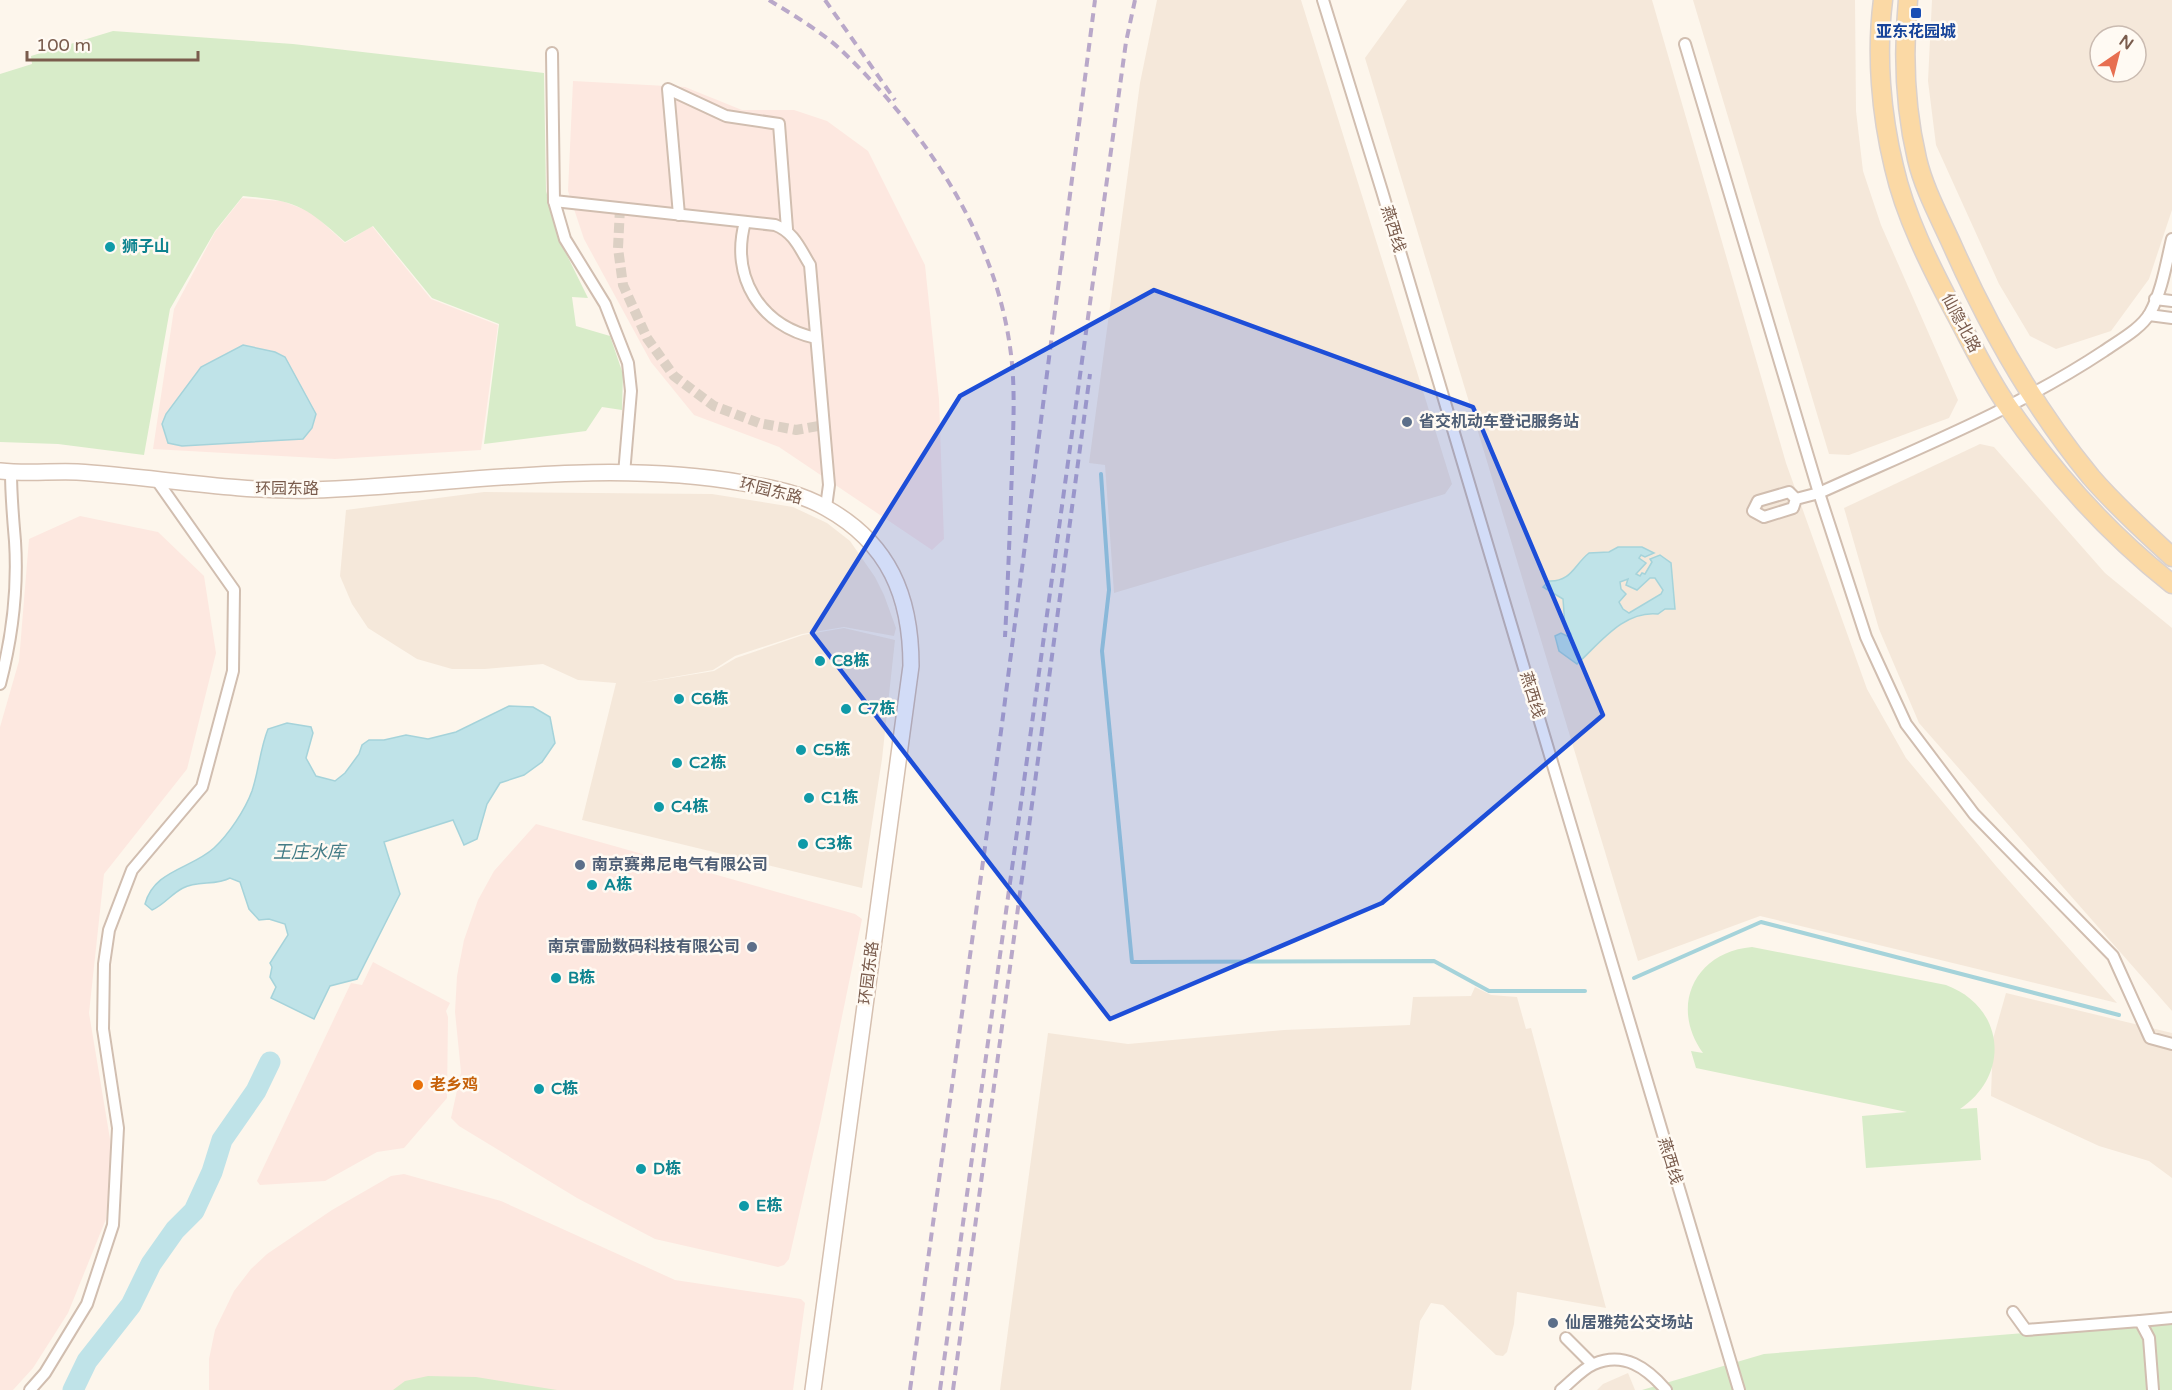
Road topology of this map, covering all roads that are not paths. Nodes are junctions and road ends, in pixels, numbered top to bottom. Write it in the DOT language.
graph roads {
  1 [pos="1323,0"];
  2 [pos="1883,0"];
  3 [pos="1908,0"];
  4 [pos="1685,44"];
  5 [pos="552,53"];
  6 [pos="554,201"];
  7 [pos="679,214"];
  8 [pos="745,222"];
  9 [pos="787,229"];
  10 [pos="2172,239"];
  11 [pos="2155,299"];
  12 [pos="2172,301"];
  13 [pos="2149,315"];
  14 [pos="2172,318"];
  15 [pos="816,339"];
  16 [pos="2032,395"];
  17 [pos="2008,407"];
  18 [pos="6,471"];
  19 [pos="624,474"];
  20 [pos="158,482"];
  21 [pos="1819,493"];
  22 [pos="1796,499"];
  23 [pos="826,507"];
  24 [pos="2172,557"];
  25 [pos="2172,584"];
  26 [pos="0,684"];
  27 [pos="2172,1044"];
  28 [pos="2013,1312"];
  29 [pos="2172,1318"];
  30 [pos="2140,1321"];
  31 [pos="1566,1338"];
  32 [pos="1592,1364"];
  33 [pos="30,1390"];
  34 [pos="813,1390"];
  35 [pos="1561,1390"];
  36 [pos="1666,1390"];
  37 [pos="1739,1390"];
  38 [pos="2153,1390"];
  1 -- 37 [label="street, 燕西线"];
  2 -- 17 [label="main road, 仙隐北路"];
  3 -- 16 [label="main road, 仙隐北路"];
  4 -- 21 [label="street"];
  5 -- 6 [label="street"];
  6 -- 7 [label="street"];
  6 -- 19 [label="street"];
  7 -- 8 [label="street"];
  7 -- 9 [label="street"];
  8 -- 9 [label="street"];
  8 -- 15 [label="street"];
  9 -- 15 [label="street"];
  10 -- 11 [label="street"];
  11 -- 12 [label="street"];
  11 -- 13 [label="street"];
  13 -- 14 [label="street"];
  13 -- 16 [label="street"];
  15 -- 23 [label="street"];
  16 -- 17 [label="street"];
  16 -- 24 [label="main road, 仙隐北路"];
  17 -- 21 [label="street"];
  17 -- 25 [label="main road, 仙隐北路"];
  18 -- 20 [label="street, 环园东路"];
  18 -- 26 [label="street"];
  19 -- 20 [label="street, 环园东路"];
  19 -- 23 [label="street, 环园东路"];
  20 -- 33 [label="street"];
  21 -- 22 [label="street"];
  21 -- 27 [label="street"];
  23 -- 34 [label="street, 环园东路"];
  28 -- 30 [label="street"];
  29 -- 30 [label="street"];
  30 -- 38 [label="street"];
  31 -- 32 [label="street"];
  32 -- 35 [label="street"];
  32 -- 36 [label="street"];
}
